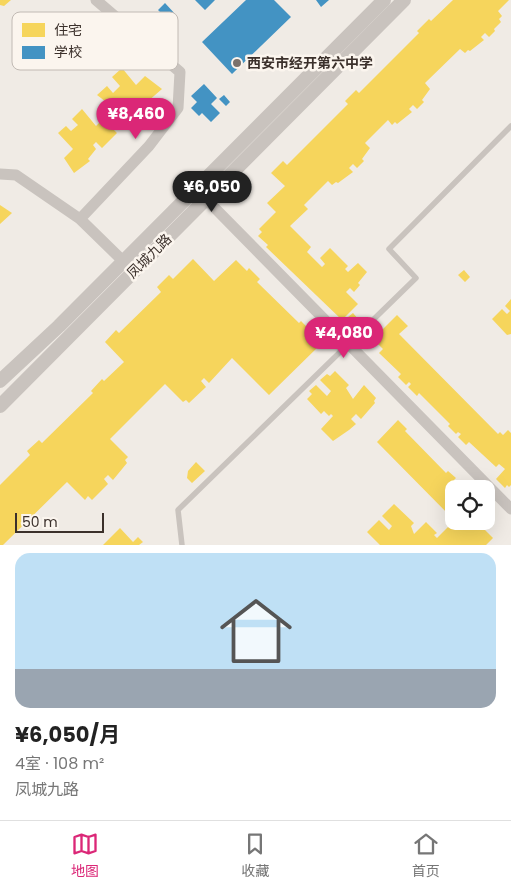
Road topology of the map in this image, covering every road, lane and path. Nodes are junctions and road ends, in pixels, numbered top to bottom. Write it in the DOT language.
graph roads {
  1 [pos="96,0"];
  2 [pos="384,0"];
  3 [pos="404,0"];
  4 [pos="110,12"];
  5 [pos="178,70"];
  6 [pos="511,126"];
  7 [pos="0,174"];
  8 [pos="201,194"];
  9 [pos="80,219"];
  10 [pos="123,261"];
  11 [pos="348,345"];
  12 [pos="0,381"];
  13 [pos="0,406"];
  14 [pos="511,509"];
  15 [pos="182,545"];
  1 -- 4 [label="street"];
  2 -- 8 [label="street, 凤城九路"];
  3 -- 8 [label="street, 凤城九路"];
  5 -- 9 [label="street"];
  6 -- 11 [label="lane"];
  7 -- 9 [label="street"];
  8 -- 10 [label="street, 凤城九路"];
  8 -- 11 [label="street"];
  8 -- 13 [label="street, 凤城九路"];
  9 -- 10 [label="street"];
  10 -- 12 [label="street, 凤城九路"];
  11 -- 14 [label="street"];
  11 -- 15 [label="lane"];
}
